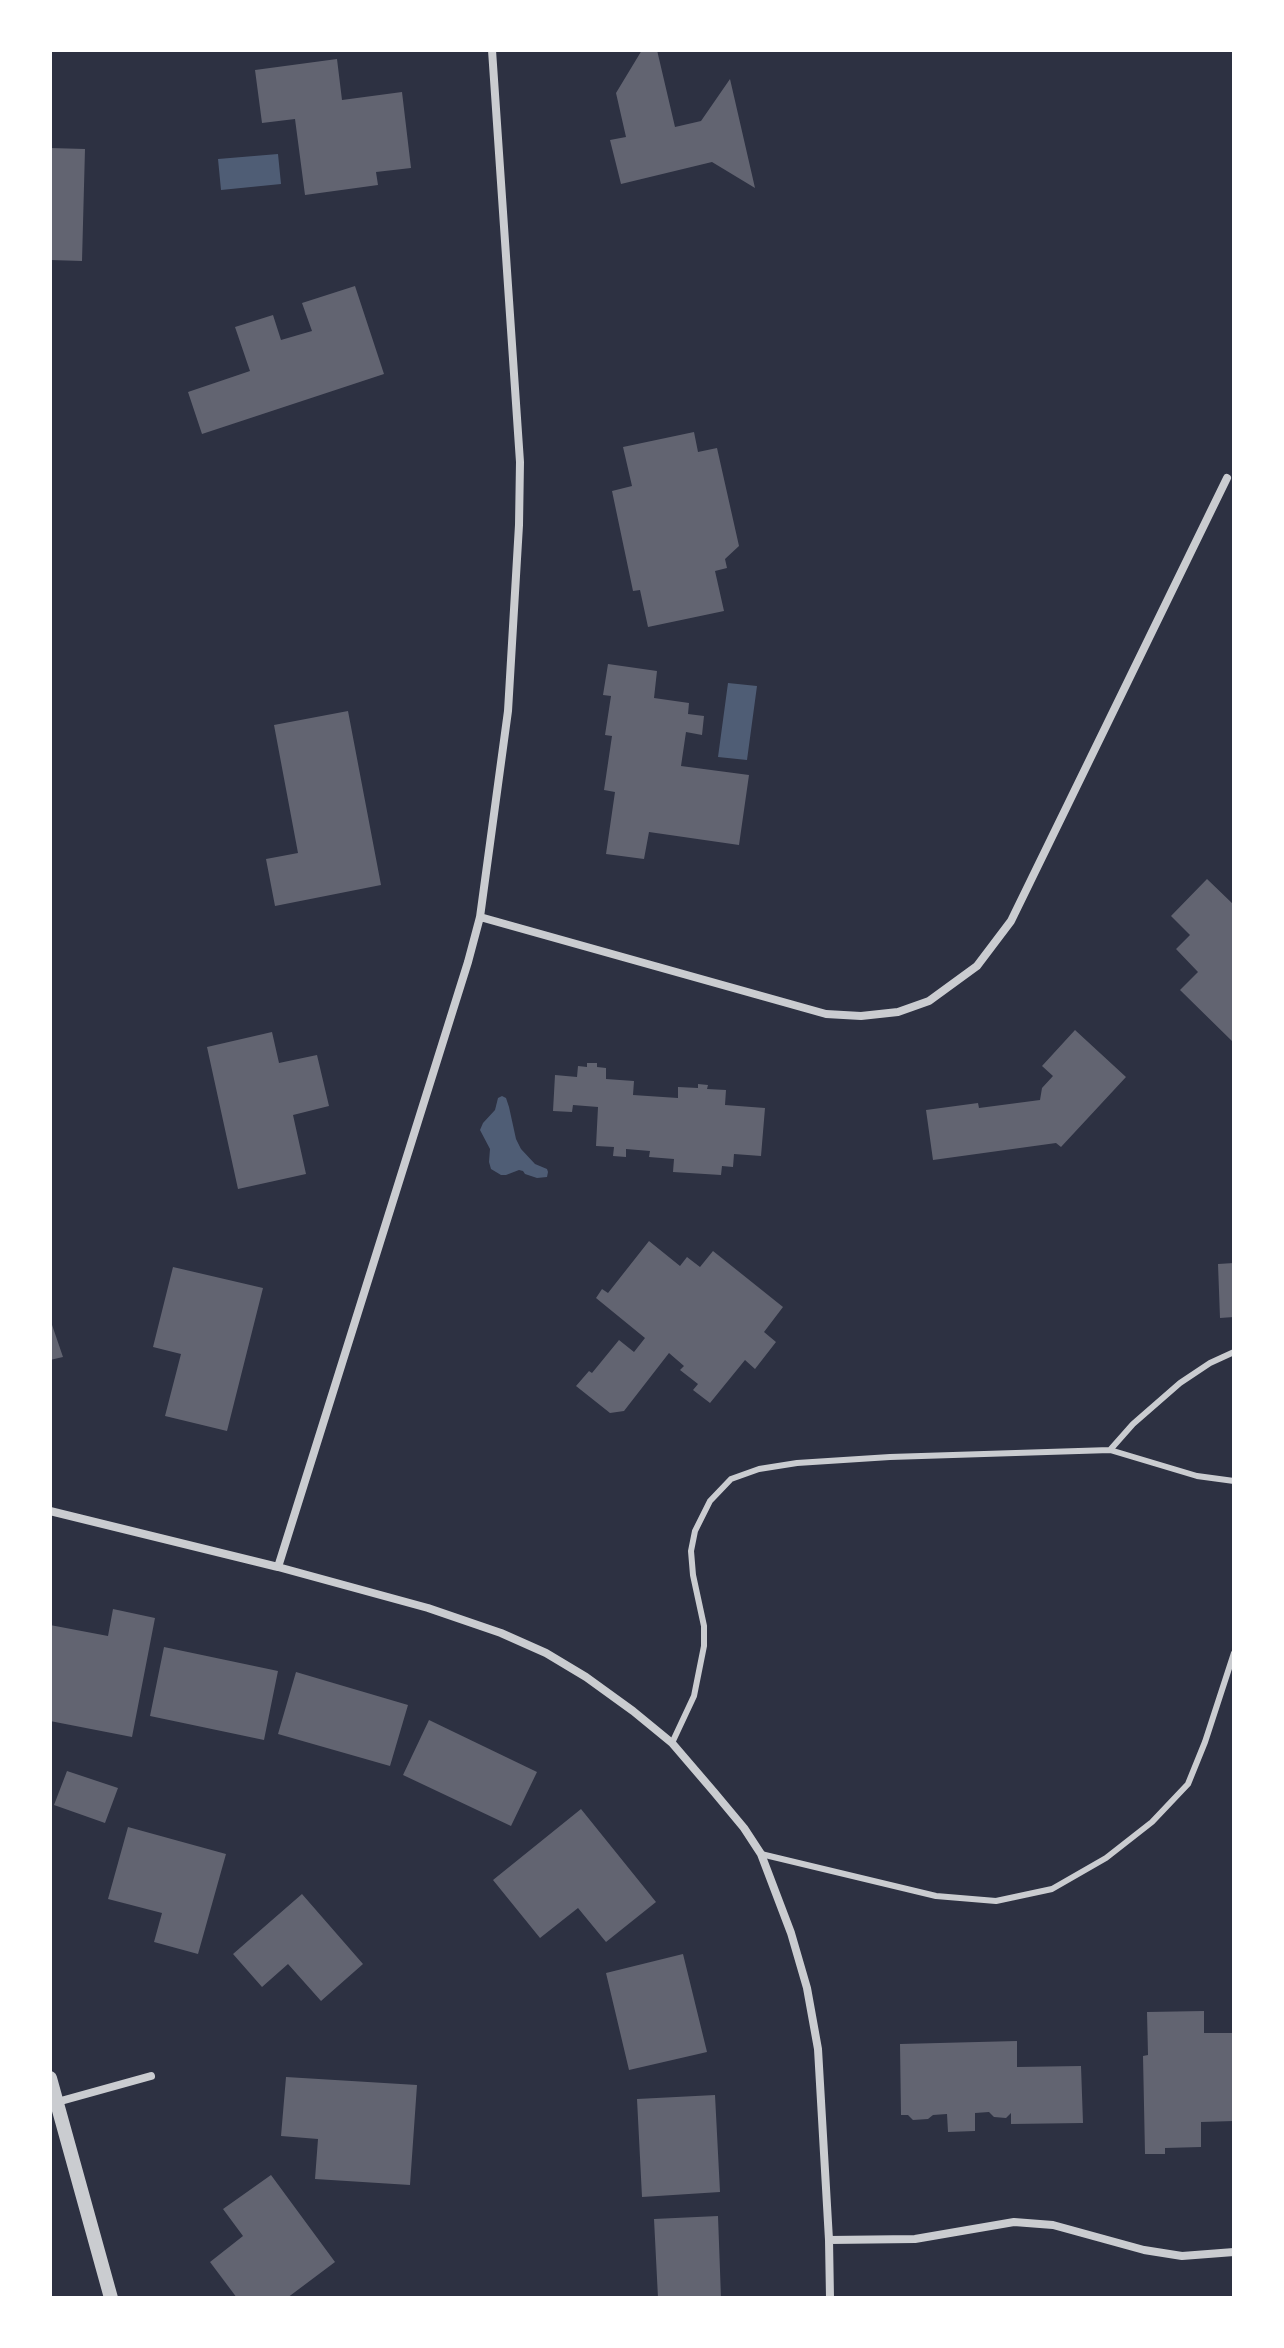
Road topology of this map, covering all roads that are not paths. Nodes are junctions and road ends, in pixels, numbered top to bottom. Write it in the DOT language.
graph roads {
  1 [pos="492,50"];
  2 [pos="1227,478"];
  3 [pos="480,917"];
  4 [pos="1234,1352"];
  5 [pos="1110,1450"];
  6 [pos="1234,1481"];
  7 [pos="50,1511"];
  8 [pos="278,1567"];
  9 [pos="1234,1653"];
  10 [pos="672,1743"];
  11 [pos="761,1854"];
  12 [pos="151,2076"];
  13 [pos="50,2078"];
  14 [pos="53,2103"];
  15 [pos="829,2240"];
  16 [pos="1234,2252"];
  17 [pos="111,2298"];
  18 [pos="830,2298"];
  1 -- 3 [label="street"];
  2 -- 3 [label="street"];
  3 -- 8 [label="street"];
  4 -- 5 [label="lane"];
  5 -- 6 [label="lane"];
  5 -- 10 [label="lane"];
  7 -- 8 [label="street"];
  8 -- 10 [label="street"];
  9 -- 11 [label="lane"];
  10 -- 11 [label="street"];
  11 -- 15 [label="street"];
  12 -- 14 [label="street"];
  13 -- 14 [label="street"];
  14 -- 17 [label="street"];
  15 -- 16 [label="street"];
  15 -- 18 [label="street"];
}
